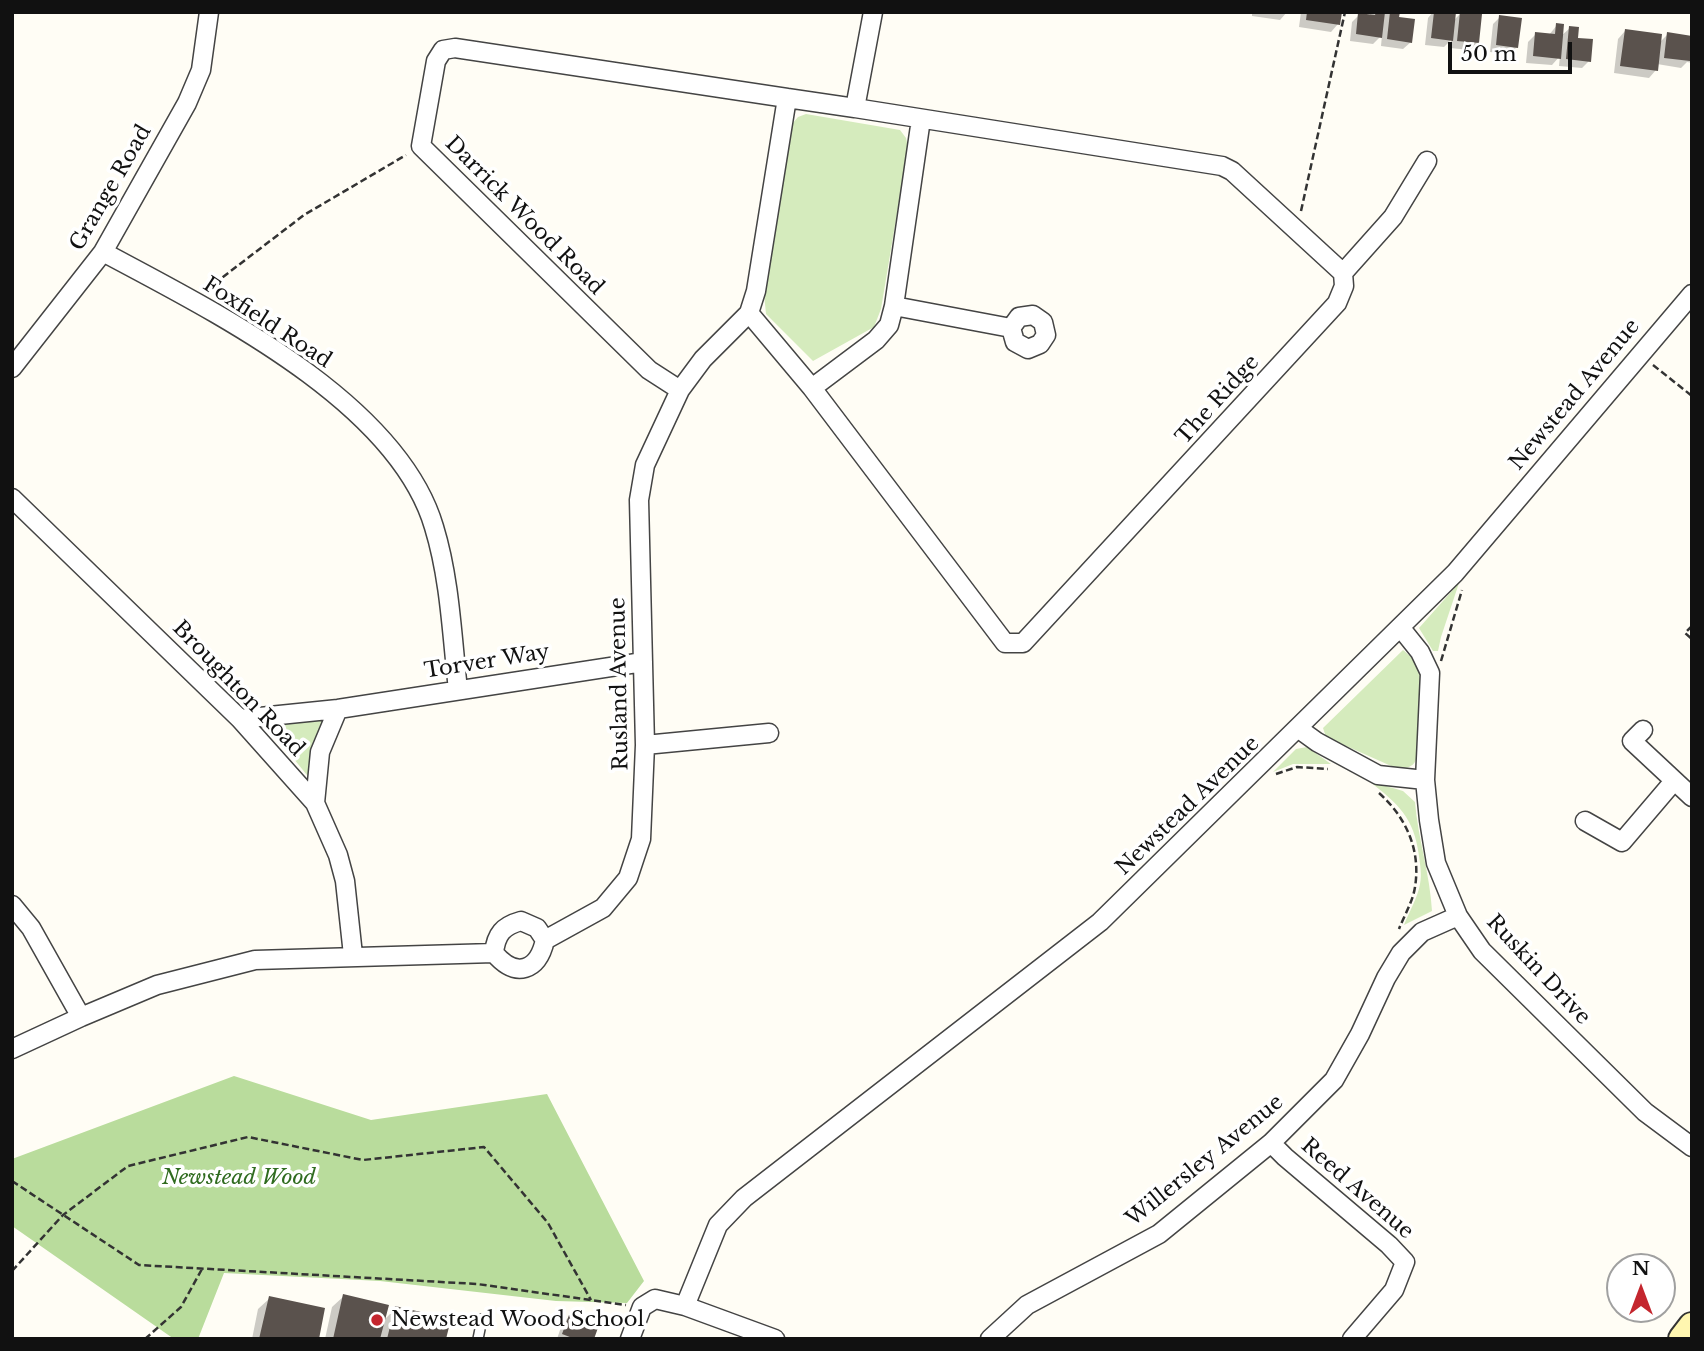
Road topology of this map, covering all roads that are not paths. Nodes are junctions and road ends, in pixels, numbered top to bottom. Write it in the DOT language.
graph roads {
  1 [pos="209,12"];
  2 [pos="873,12"];
  3 [pos="787,98"];
  4 [pos="855,108"];
  5 [pos="921,119"];
  6 [pos="1427,161"];
  7 [pos="103,252"];
  8 [pos="1343,273"];
  9 [pos="1692,294"];
  10 [pos="894,306"];
  11 [pos="749,313"];
  12 [pos="1011,328"];
  13 [pos="12,368"];
  14 [pos="812,388"];
  15 [pos="680,390"];
  16 [pos="12,498"];
  17 [pos="1400,627"];
  18 [pos="643,662"];
  19 [pos="458,690"];
  20 [pos="338,709"];
  21 [pos="240,719"];
  22 [pos="1299,729"];
  23 [pos="1643,730"];
  24 [pos="769,733"];
  25 [pos="645,745"];
  26 [pos="1425,780"];
  27 [pos="1674,781"];
  28 [pos="1692,797"];
  29 [pos="314,803"];
  30 [pos="1585,821"];
  31 [pos="12,905"];
  32 [pos="1458,916"];
  33 [pos="545,940"];
  34 [pos="494,953"];
  35 [pos="353,955"];
  36 [pos="81,1017"];
  37 [pos="12,1049"];
  38 [pos="1271,1143"];
  39 [pos="1692,1147"];
  40 [pos="685,1307"];
  41 [pos="482,1319"];
  42 [pos="1692,1326"];
  43 [pos="478,1339"];
  44 [pos="630,1339"];
  45 [pos="775,1339"];
  46 [pos="990,1339"];
  47 [pos="1352,1339"];
  48 [pos="1682,1339"];
  1 -- 7 [label="street, Grange Road"];
  2 -- 4 [label="street"];
  3 -- 4 [label="street, Darrick Wood Road"];
  3 -- 11 [label="street"];
  3 -- 15 [label="street, Darrick Wood Road"];
  4 -- 5 [label="street, Darrick Wood Road"];
  5 -- 8 [label="street"];
  5 -- 10 [label="street"];
  6 -- 8 [label="street"];
  7 -- 13 [label="street, Grange Road"];
  7 -- 19 [label="street, Foxfield Road"];
  8 -- 14 [label="street, The Ridge"];
  9 -- 17 [label="street, Newstead Avenue"];
  10 -- 12 [label="street"];
  10 -- 14 [label="street"];
  11 -- 14 [label="street"];
  11 -- 15 [label="street, Rusland Avenue"];
  15 -- 18 [label="street, Rusland Avenue"];
  16 -- 21 [label="street, Broughton Road"];
  17 -- 22 [label="street, Newstead Avenue"];
  17 -- 26 [label="street, Ruskin Drive"];
  18 -- 19 [label="street, Torver Way"];
  18 -- 25 [label="street, Rusland Avenue"];
  19 -- 20 [label="street, Torver Way"];
  20 -- 21 [label="street, Torver Way"];
  20 -- 29 [label="street"];
  21 -- 29 [label="street, Broughton Road"];
  22 -- 26 [label="street"];
  22 -- 40 [label="street, Newstead Avenue"];
  23 -- 27 [label="street"];
  24 -- 25 [label="street"];
  25 -- 33 [label="street, Rusland Avenue"];
  26 -- 32 [label="street, Ruskin Drive"];
  27 -- 28 [label="street"];
  27 -- 30 [label="street"];
  29 -- 35 [label="street, Broughton Road"];
  31 -- 36 [label="street"];
  32 -- 38 [label="street, Willersley Avenue"];
  32 -- 39 [label="street, Ruskin Drive"];
  33 -- 34 [label="street, Rusland Avenue"];
  33 -- 34 [label="street"];
  34 -- 35 [label="street, Rusland Avenue"];
  35 -- 36 [label="street, Rusland Avenue"];
  36 -- 37 [label="street, Rusland Avenue"];
  38 -- 46 [label="street, Willersley Avenue"];
  38 -- 47 [label="street, Reed Avenue"];
  40 -- 44 [label="street"];
  40 -- 45 [label="street"];
  41 -- 43 [label="lane"];
  42 -- 48 [label="street"];
}
